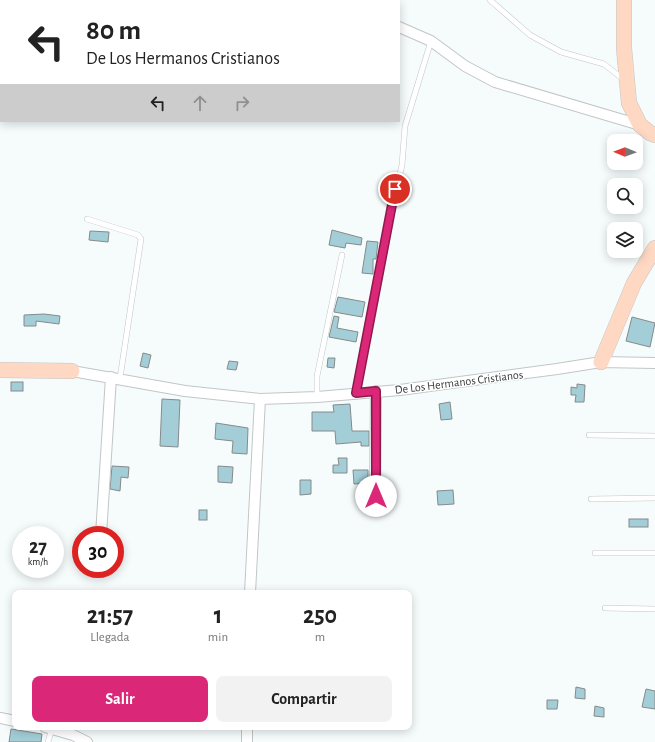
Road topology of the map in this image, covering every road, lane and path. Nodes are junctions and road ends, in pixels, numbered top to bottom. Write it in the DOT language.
graph roads {
  1 [pos="490,0"];
  2 [pos="624,0"];
  3 [pos="400,27"];
  4 [pos="431,41"];
  5 [pos="627,82"];
  6 [pos="640,125"];
  7 [pos="655,135"];
  8 [pos="87,219"];
  9 [pos="655,248"];
  10 [pos="342,255"];
  11 [pos="601,362"];
  12 [pos="655,363"];
  13 [pos="0,370"];
  14 [pos="72,371"];
  15 [pos="116,378"];
  16 [pos="376,391"];
  17 [pos="356,393"];
  18 [pos="317,397"];
  19 [pos="260,399"];
  20 [pos="589,435"];
  21 [pos="655,436"];
  22 [pos="376,496"];
  23 [pos="655,498"];
  24 [pos="591,499"];
  25 [pos="102,526"];
  26 [pos="596,553"];
  27 [pos="655,553"];
  28 [pos="250,590"];
  29 [pos="605,608"];
  30 [pos="655,609"];
  31 [pos="0,718"];
  32 [pos="12,720"];
  33 [pos="48,730"];
  34 [pos="54,730"];
  35 [pos="247,730"];
  36 [pos="48,742"];
  37 [pos="87,742"];
  38 [pos="246,742"];
  1 -- 5 [label="lane"];
  2 -- 5 [label="street"];
  3 -- 4 [label="street"];
  4 -- 6 [label="street"];
  4 -- 17 [label="lane"];
  5 -- 6 [label="street"];
  6 -- 7 [label="street"];
  8 -- 15 [label="lane"];
  9 -- 11 [label="street"];
  10 -- 18 [label="lane"];
  11 -- 12 [label="street, De Los Hermanos Cristianos"];
  11 -- 16 [label="street, De Los Hermanos Cristianos"];
  13 -- 14 [label="street"];
  14 -- 15 [label="street, De Los Hermanos Cristianos"];
  15 -- 19 [label="street, De Los Hermanos Cristianos"];
  15 -- 25 [label="street"];
  16 -- 17 [label="street, De Los Hermanos Cristianos"];
  16 -- 22 [label="street"];
  17 -- 18 [label="street, De Los Hermanos Cristianos"];
  18 -- 19 [label="street, De Los Hermanos Cristianos"];
  19 -- 28 [label="street"];
  20 -- 21 [label="lane"];
  23 -- 24 [label="lane"];
  26 -- 27 [label="lane"];
  29 -- 30 [label="lane"];
  31 -- 32 [label="street"];
  33 -- 36 [label="lane"];
  34 -- 37 [label="street"];
  35 -- 38 [label="street"];
}
